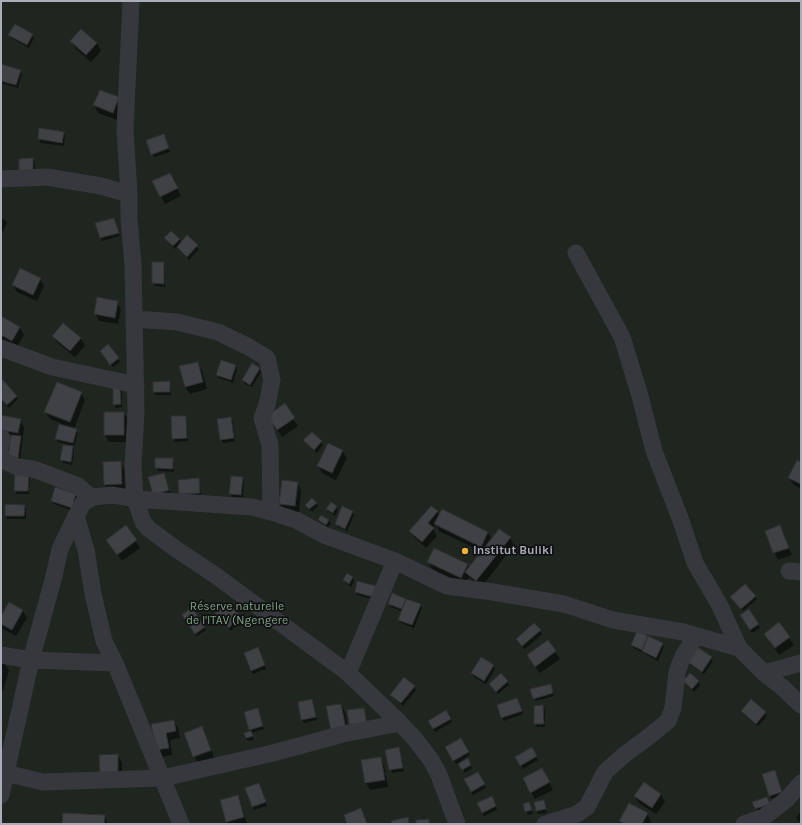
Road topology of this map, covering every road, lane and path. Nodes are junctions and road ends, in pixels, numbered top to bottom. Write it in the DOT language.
graph roads {
  1 [pos="131,1"];
  2 [pos="1,179"];
  3 [pos="129,194"];
  4 [pos="576,253"];
  5 [pos="134,319"];
  6 [pos="1,348"];
  7 [pos="136,385"];
  8 [pos="1,456"];
  9 [pos="90,499"];
  10 [pos="135,499"];
  11 [pos="271,512"];
  12 [pos="76,516"];
  13 [pos="395,561"];
  14 [pos="696,636"];
  15 [pos="739,648"];
  16 [pos="1,655"];
  17 [pos="32,660"];
  18 [pos="115,662"];
  19 [pos="801,663"];
  20 [pos="348,673"];
  21 [pos="764,673"];
  22 [pos="801,705"];
  23 [pos="400,723"];
  24 [pos="4,773"];
  25 [pos="163,778"];
  26 [pos="801,783"];
  27 [pos="1,795"];
  28 [pos="181,824"];
  29 [pos="456,824"];
  30 [pos="545,824"];
  31 [pos="744,824"];
  1 -- 3 [label="street"];
  2 -- 3 [label="street"];
  3 -- 5 [label="street"];
  4 -- 15 [label="street"];
  5 -- 7 [label="street"];
  5 -- 11 [label="street"];
  6 -- 7 [label="street"];
  7 -- 10 [label="street"];
  8 -- 9 [label="street"];
  9 -- 10 [label="street"];
  9 -- 12 [label="street"];
  10 -- 11 [label="street"];
  10 -- 20 [label="street"];
  11 -- 13 [label="street"];
  12 -- 17 [label="street"];
  12 -- 18 [label="street"];
  13 -- 14 [label="street"];
  13 -- 20 [label="street"];
  14 -- 15 [label="street"];
  14 -- 30 [label="street"];
  15 -- 21 [label="street"];
  16 -- 17 [label="street"];
  17 -- 18 [label="street"];
  17 -- 24 [label="street"];
  18 -- 25 [label="street"];
  19 -- 21 [label="street"];
  20 -- 23 [label="street"];
  21 -- 22 [label="street"];
  23 -- 25 [label="street"];
  23 -- 29 [label="street"];
  24 -- 25 [label="street"];
  24 -- 27 [label="street"];
  25 -- 28 [label="street"];
  26 -- 31 [label="street"];
}
